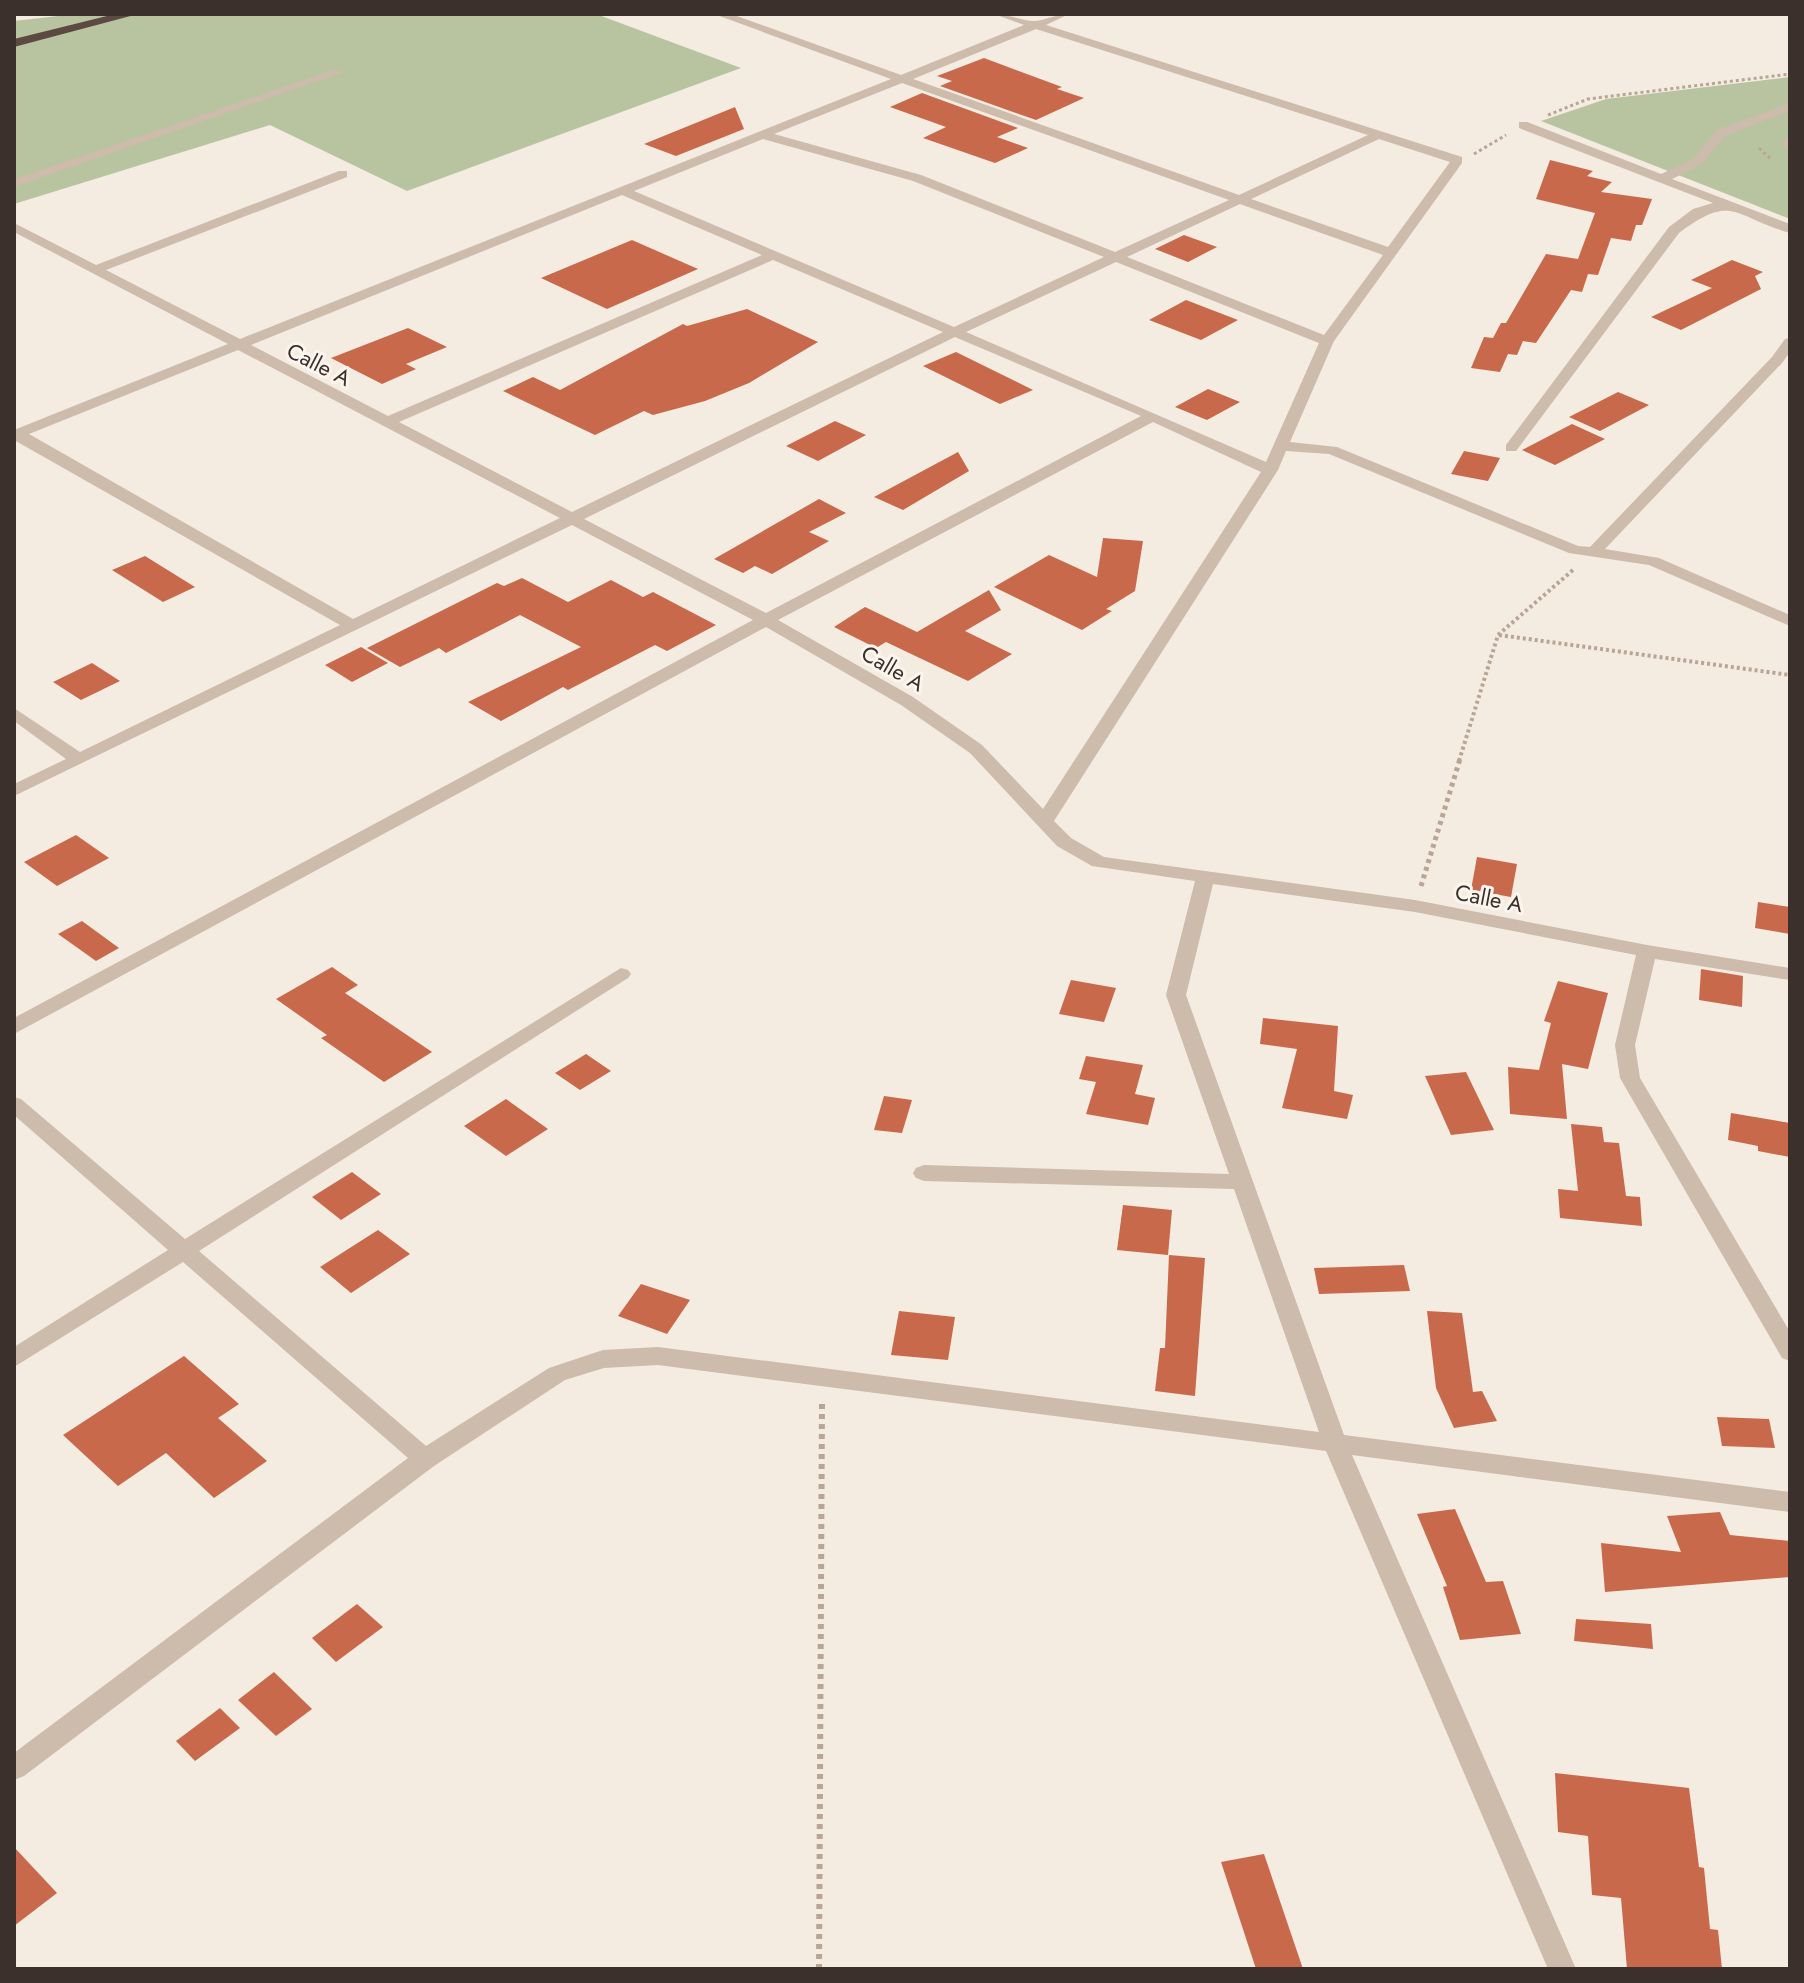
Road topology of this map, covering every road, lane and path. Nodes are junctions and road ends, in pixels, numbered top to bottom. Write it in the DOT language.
graph roads {
  1 [pos="83,14"];
  2 [pos="131,14"];
  3 [pos="720,14"];
  4 [pos="1000,14"];
  5 [pos="1063,14"];
  6 [pos="1036,25"];
  7 [pos="14,31"];
  8 [pos="14,43"];
  9 [pos="338,72"];
  10 [pos="1790,74"];
  11 [pos="901,80"];
  12 [pos="1790,107"];
  13 [pos="1523,125"];
  14 [pos="763,135"];
  15 [pos="1378,135"];
  16 [pos="1455,165"];
  17 [pos="343,174"];
  18 [pos="1661,179"];
  19 [pos="14,183"];
  20 [pos="623,191"];
  21 [pos="1239,199"];
  22 [pos="1725,204"];
  23 [pos="14,227"];
  24 [pos="1790,229"];
  25 [pos="1391,253"];
  26 [pos="773,255"];
  27 [pos="1116,257"];
  28 [pos="94,270"];
  29 [pos="954,332"];
  30 [pos="1327,341"];
  31 [pos="1790,342"];
  32 [pos="237,346"];
  33 [pos="1784,363"];
  34 [pos="1153,416"];
  35 [pos="385,423"];
  36 [pos="16,435"];
  37 [pos="1281,446"];
  38 [pos="1511,448"];
  39 [pos="1270,470"];
  40 [pos="574,520"];
  41 [pos="1593,553"];
  42 [pos="766,620"];
  43 [pos="1790,621"];
  44 [pos="353,626"];
  45 [pos="1498,635"];
  46 [pos="1790,675"];
  47 [pos="14,713"];
  48 [pos="78,759"];
  49 [pos="14,791"];
  50 [pos="1044,822"];
  51 [pos="1205,879"];
  52 [pos="1415,906"];
  53 [pos="1647,951"];
  54 [pos="621,974"];
  55 [pos="1790,974"];
  56 [pos="14,1027"];
  57 [pos="14,1104"];
  58 [pos="924,1173"];
  59 [pos="1242,1182"];
  60 [pos="184,1250"];
  61 [pos="1790,1352"];
  62 [pos="14,1358"];
  63 [pos="822,1378"];
  64 [pos="1335,1444"];
  65 [pos="425,1459"];
  66 [pos="1790,1502"];
  67 [pos="14,1768"];
  68 [pos="819,1969"];
  69 [pos="1562,1969"];
  1 -- 7 [label="highway"];
  2 -- 8 [label="highway"];
  3 -- 11 [label="street"];
  4 -- 6 [label="street"];
  5 -- 6 [label="street"];
  6 -- 11 [label="street"];
  6 -- 15 [label="street"];
  9 -- 19 [label="street"];
  10 -- 13 [label="path"];
  11 -- 14 [label="street"];
  11 -- 21 [label="street"];
  12 -- 18 [label="street"];
  13 -- 16 [label="path"];
  13 -- 18 [label="street"];
  14 -- 20 [label="street"];
  14 -- 27 [label="street"];
  15 -- 16 [label="street"];
  15 -- 21 [label="street"];
  16 -- 25 [label="street"];
  17 -- 28 [label="street"];
  18 -- 22 [label="street"];
  20 -- 26 [label="street"];
  20 -- 32 [label="street"];
  21 -- 25 [label="street"];
  21 -- 27 [label="street"];
  22 -- 24 [label="street"];
  22 -- 38 [label="street"];
  23 -- 28 [label="street, Calle A"];
  25 -- 30 [label="street"];
  26 -- 29 [label="street"];
  26 -- 35 [label="street"];
  27 -- 29 [label="street"];
  27 -- 30 [label="street"];
  28 -- 32 [label="street, Calle A"];
  29 -- 34 [label="street"];
  29 -- 40 [label="street"];
  30 -- 37 [label="street"];
  31 -- 33 [label="street"];
  32 -- 35 [label="street, Calle A"];
  32 -- 36 [label="street"];
  33 -- 41 [label="street"];
  34 -- 39 [label="street"];
  34 -- 42 [label="street"];
  35 -- 40 [label="street, Calle A"];
  36 -- 44 [label="street"];
  37 -- 39 [label="street"];
  37 -- 41 [label="street"];
  39 -- 50 [label="street"];
  40 -- 42 [label="street, Calle A"];
  40 -- 44 [label="street"];
  41 -- 43 [label="street"];
  41 -- 45 [label="path"];
  42 -- 50 [label="street, Calle A"];
  42 -- 56 [label="street"];
  44 -- 48 [label="street"];
  45 -- 46 [label="path"];
  45 -- 52 [label="path"];
  47 -- 48 [label="street"];
  48 -- 49 [label="street"];
  50 -- 51 [label="street, Calle A"];
  51 -- 52 [label="street, Calle A"];
  51 -- 59 [label="street"];
  52 -- 53 [label="street, Calle A"];
  53 -- 55 [label="street, Calle A"];
  53 -- 61 [label="street"];
  54 -- 60 [label="street"];
  57 -- 60 [label="street"];
  58 -- 59 [label="street"];
  59 -- 64 [label="street"];
  60 -- 62 [label="street"];
  60 -- 65 [label="street"];
  63 -- 64 [label="street"];
  63 -- 65 [label="street"];
  63 -- 68 [label="path"];
  64 -- 66 [label="street"];
  64 -- 69 [label="street"];
  65 -- 67 [label="street"];
}
